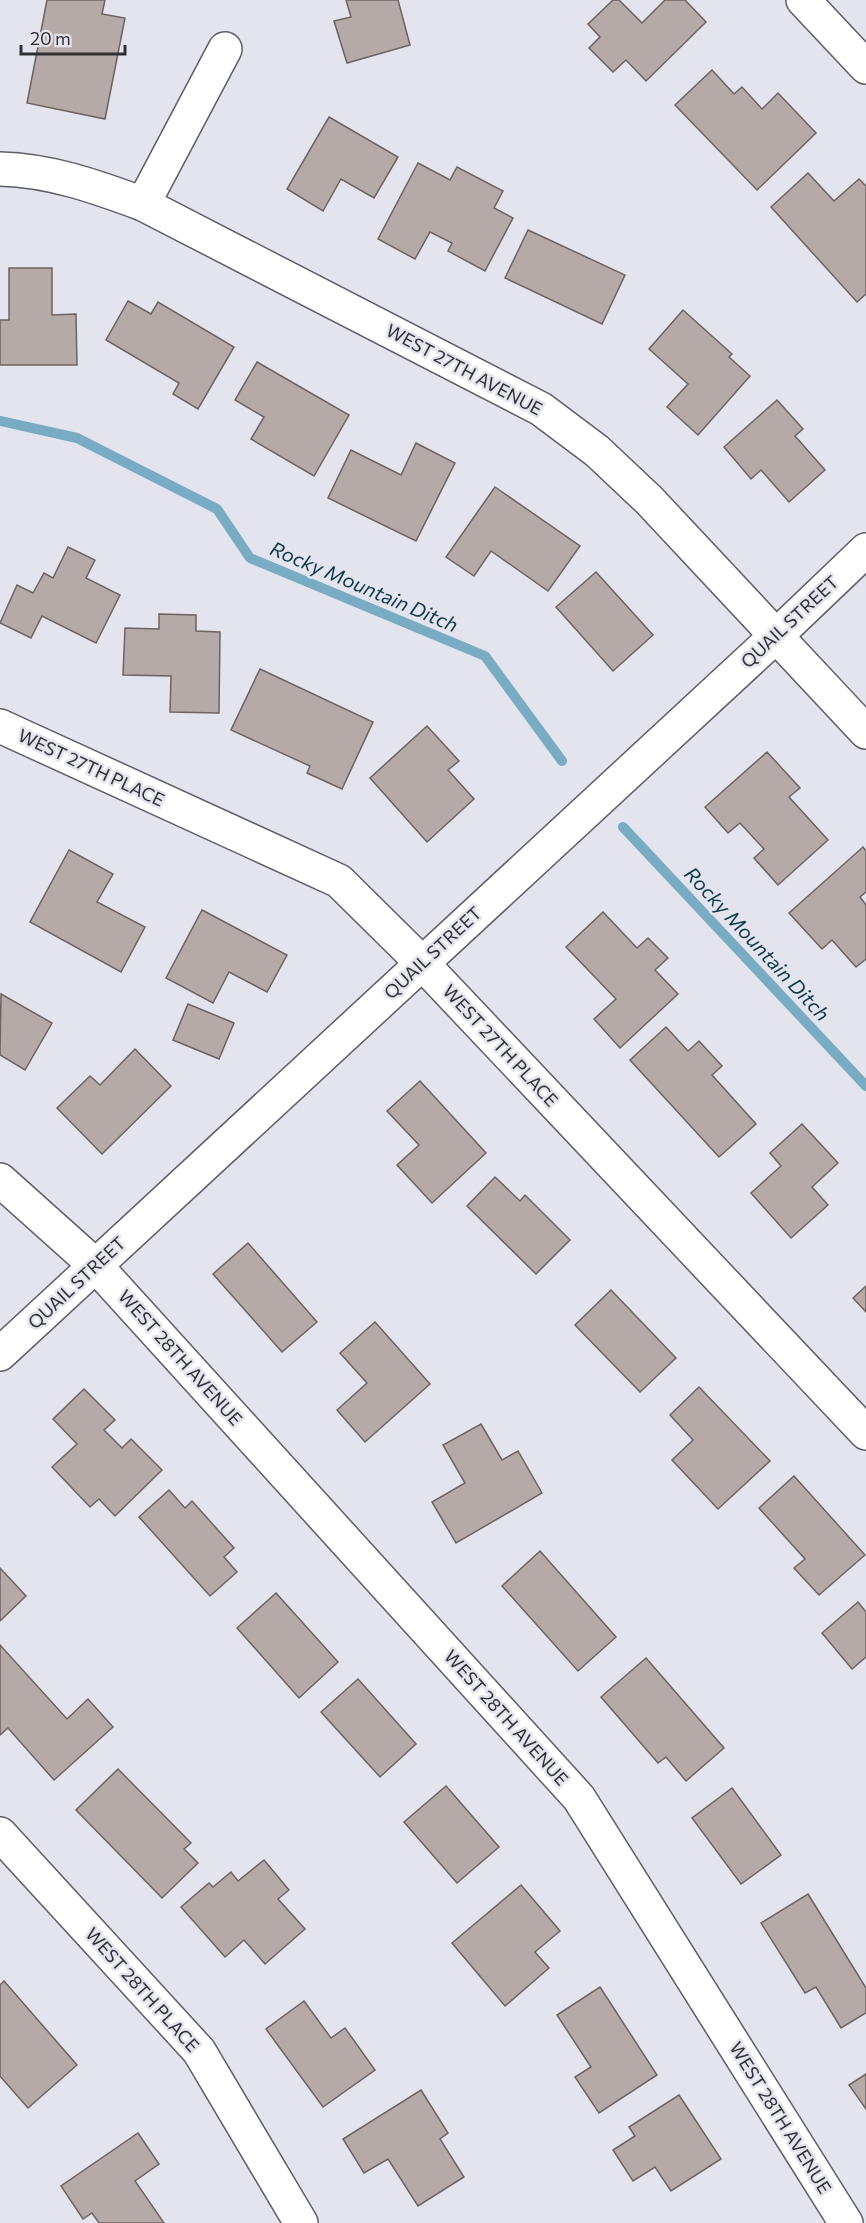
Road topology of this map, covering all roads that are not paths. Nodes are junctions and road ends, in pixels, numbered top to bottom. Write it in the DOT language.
graph roads {
  1 [pos="803,0"];
  2 [pos="225,49"];
  3 [pos="866,67"];
  4 [pos="0,169"];
  5 [pos="143,204"];
  6 [pos="866,550"];
  7 [pos="776,636"];
  8 [pos="0,726"];
  9 [pos="866,732"];
  10 [pos="422,963"];
  11 [pos="0,1180"];
  12 [pos="96,1266"];
  13 [pos="0,1354"];
  14 [pos="866,1432"];
  15 [pos="0,1834"];
  16 [pos="301,2223"];
  17 [pos="846,2223"];
  1 -- 3 [label="street"];
  2 -- 5 [label="street"];
  4 -- 5 [label="street, WEST 27TH AVENUE"];
  5 -- 7 [label="street, WEST 27TH AVENUE"];
  6 -- 7 [label="street, QUAIL STREET"];
  7 -- 9 [label="street, WEST 27TH AVENUE"];
  7 -- 10 [label="street, QUAIL STREET"];
  8 -- 10 [label="street, WEST 27TH PLACE"];
  10 -- 12 [label="street, QUAIL STREET"];
  10 -- 14 [label="street, WEST 27TH PLACE"];
  11 -- 12 [label="street, WEST 28TH AVENUE"];
  12 -- 13 [label="street, QUAIL STREET"];
  12 -- 17 [label="street, WEST 28TH AVENUE"];
  15 -- 16 [label="street, WEST 28TH PLACE"];
}
